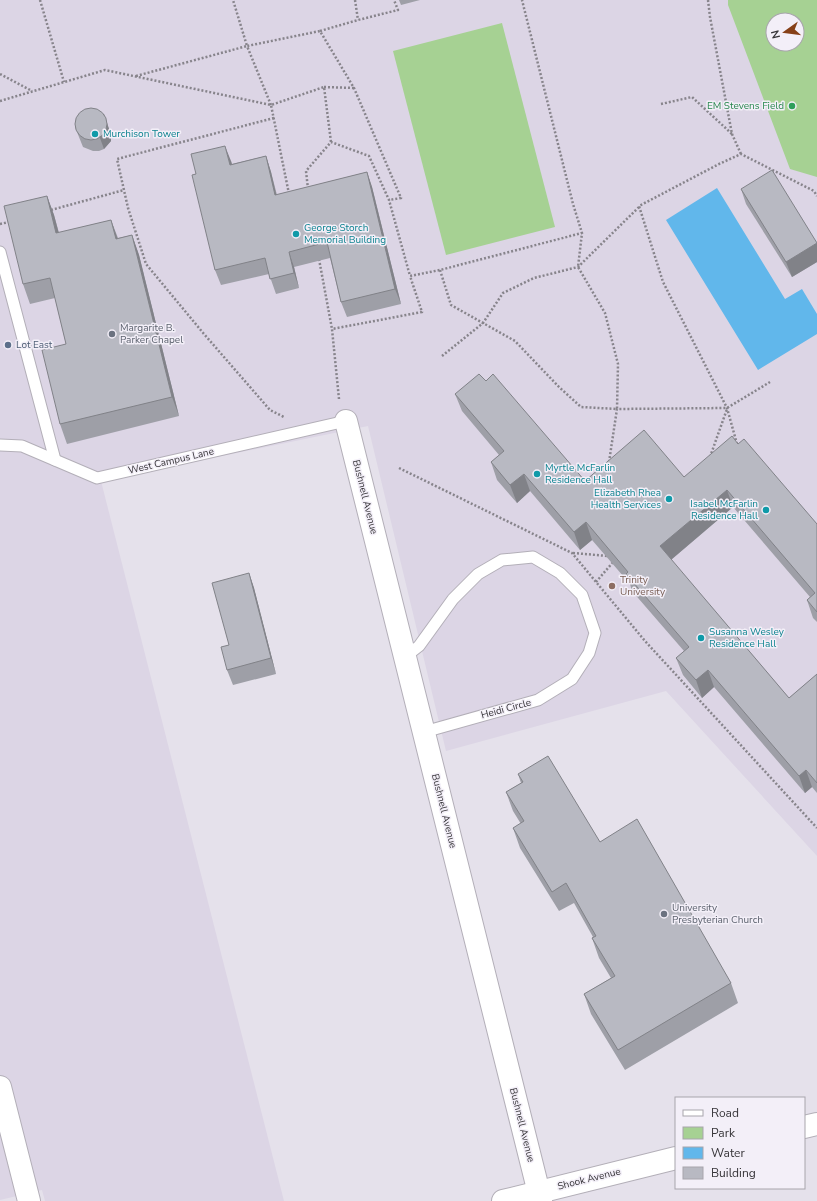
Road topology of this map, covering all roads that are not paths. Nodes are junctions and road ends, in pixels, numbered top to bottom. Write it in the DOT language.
graph roads {
  1 [pos="0,252"];
  2 [pos="346,421"];
  3 [pos="0,445"];
  4 [pos="55,460"];
  5 [pos="405,657"];
  6 [pos="424,732"];
  7 [pos="0,1087"];
  8 [pos="817,1124"];
  9 [pos="805,1127"];
  10 [pos="675,1158"];
  11 [pos="540,1196"];
  12 [pos="29,1201"];
  13 [pos="503,1201"];
  1 -- 4 [label="lane"];
  2 -- 4 [label="lane, West Campus Lane"];
  2 -- 5 [label="street, Bushnell Avenue"];
  3 -- 4 [label="lane, West Campus Lane"];
  5 -- 6 [label="street, Bushnell Avenue"];
  5 -- 6 [label="lane, Heidi Circle"];
  6 -- 11 [label="street, Bushnell Avenue"];
  7 -- 12 [label="street"];
  8 -- 9 [label="street"];
  10 -- 11 [label="street, Shook Avenue"];
  11 -- 13 [label="street, Shook Avenue"];
}
